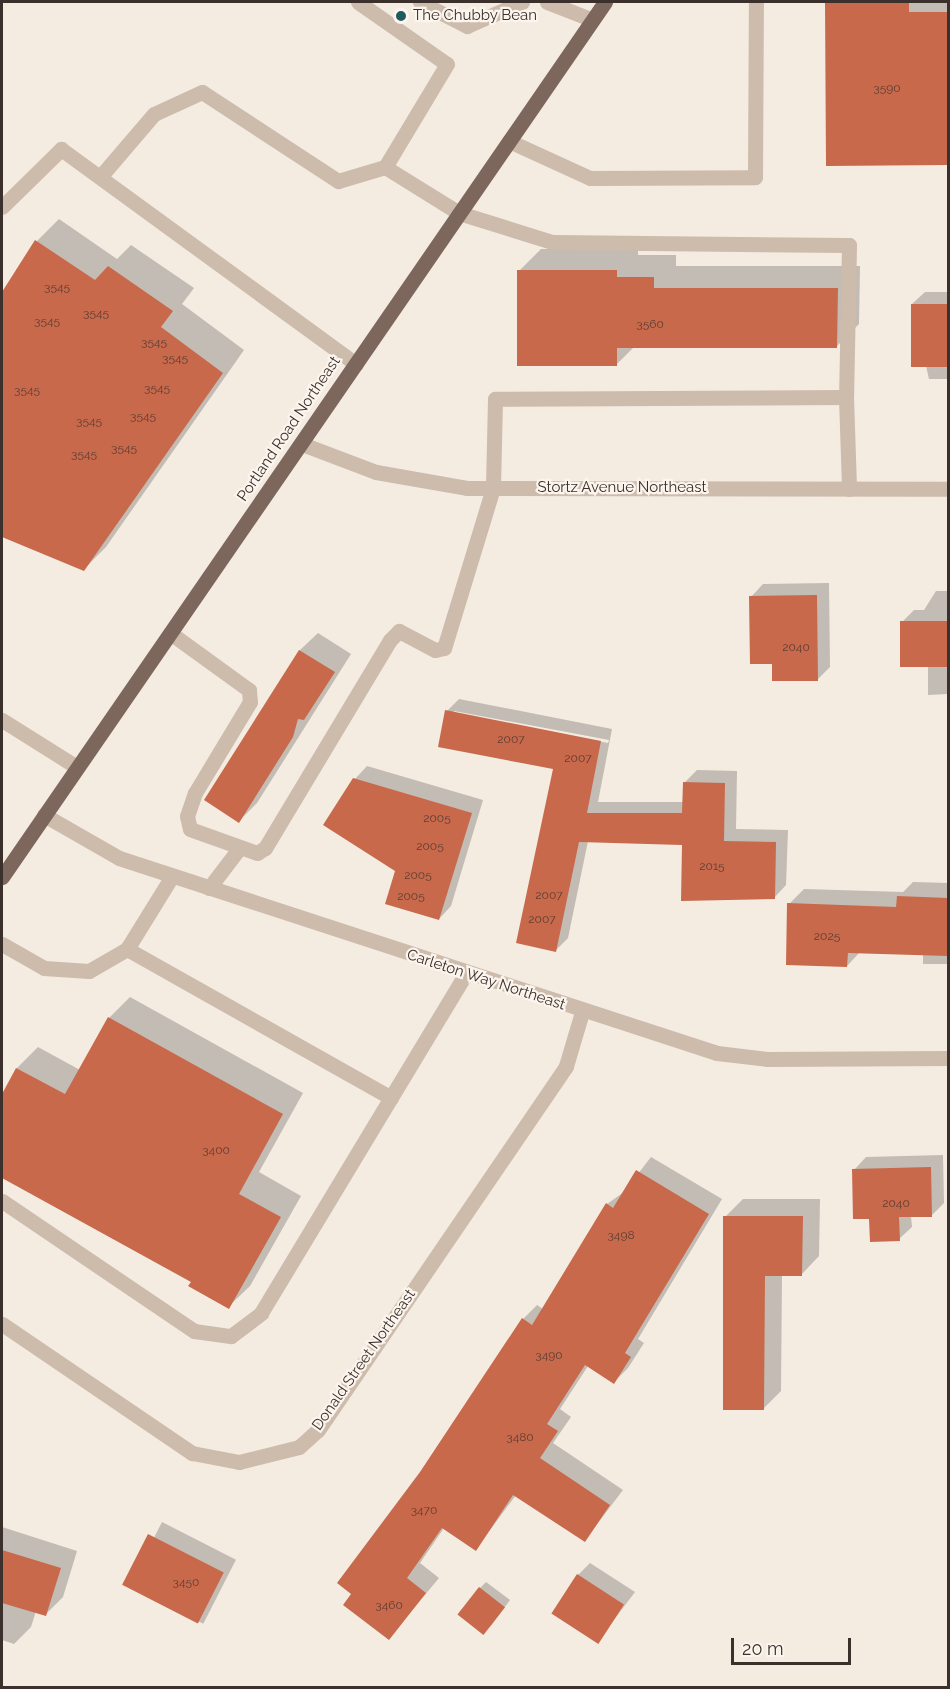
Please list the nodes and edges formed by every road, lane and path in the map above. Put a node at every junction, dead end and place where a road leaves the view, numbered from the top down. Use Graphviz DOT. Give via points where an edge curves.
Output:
graph roads {
  1 [pos="358,2"];
  2 [pos="420,2"];
  3 [pos="522,2"];
  4 [pos="548,2"];
  5 [pos="605,2"];
  6 [pos="756,2"];
  7 [pos="593,20"];
  8 [pos="509,141"];
  9 [pos="385,167"];
  10 [pos="100,177"];
  11 [pos="2,207"];
  12 [pos="459,213"];
  13 [pos="356,364"];
  14 [pos="846,397"];
  15 [pos="302,444"];
  16 [pos="493,488"];
  17 [pos="849,489"];
  18 [pos="948,489"];
  19 [pos="173,636"];
  20 [pos="2,720"];
  21 [pos="77,767"];
  22 [pos="44,815"];
  23 [pos="238,850"];
  24 [pos="172,876"];
  25 [pos="2,877"];
  26 [pos="209,888"];
  27 [pos="2,944"];
  28 [pos="127,949"];
  29 [pos="466,973"];
  30 [pos="582,1012"];
  31 [pos="948,1058"];
  32 [pos="391,1098"];
  33 [pos="2,1201"];
  34 [pos="2,1324"];
  1 -- 9 [label="street" via="447,64"];
  2 -- 3 [label="street" via="467,26"];
  4 -- 7 [label="street"];
  5 -- 7 [label="main road, Portland Road Northeast"];
  6 -- 8 [label="street" via="755,177 590,178"];
  7 -- 8 [label="main road, Portland Road Northeast"];
  8 -- 12 [label="main road, Portland Road Northeast"];
  9 -- 10 [label="street" via="338,181 202,92 154,114"];
  9 -- 12 [label="street"];
  10 -- 11 [label="street" via="61,149"];
  10 -- 13 [label="street"];
  12 -- 13 [label="main road, Portland Road Northeast"];
  12 -- 14 [label="street" via="552,242 849,245"];
  13 -- 15 [label="main road, Portland Road Northeast"];
  14 -- 16 [label="street" via="495,399"];
  14 -- 17 [label="street"];
  15 -- 16 [label="street, Stortz Avenue Northeast" via="376,472"];
  15 -- 19 [label="main road, Portland Road Northeast"];
  16 -- 17 [label="street, Stortz Avenue Northeast"];
  16 -- 23 [label="street" via="444,648 435,650 399,632 390,639 265,848"];
  17 -- 18 [label="street, Stortz Avenue Northeast"];
  19 -- 21 [label="main road, Portland Road Northeast"];
  19 -- 23 [label="street" via="249,690 250,702 195,793 187,816 190,830"];
  20 -- 21 [label="street"];
  21 -- 22 [label="main road, Portland Road Northeast"];
  22 -- 24 [label="street, Carleton Way Northeast" via="119,858"];
  22 -- 25 [label="main road, Portland Road Northeast"];
  23 -- 26 [label="street"];
  24 -- 26 [label="street, Carleton Way Northeast"];
  24 -- 28 [label="street"];
  26 -- 29 [label="street, Carleton Way Northeast"];
  27 -- 28 [label="street" via="44,968 89,971"];
  28 -- 32 [label="street"];
  29 -- 30 [label="street, Carleton Way Northeast"];
  29 -- 32 [label="street"];
  30 -- 31 [label="street, Carleton Way Northeast" via="717,1053 766,1059"];
  30 -- 34 [label="street, Donald Street Northeast" via="566,1066 318,1430 299,1448 239,1462 192,1453"];
  32 -- 33 [label="street" via="261,1313 231,1336 194,1331"];
}
